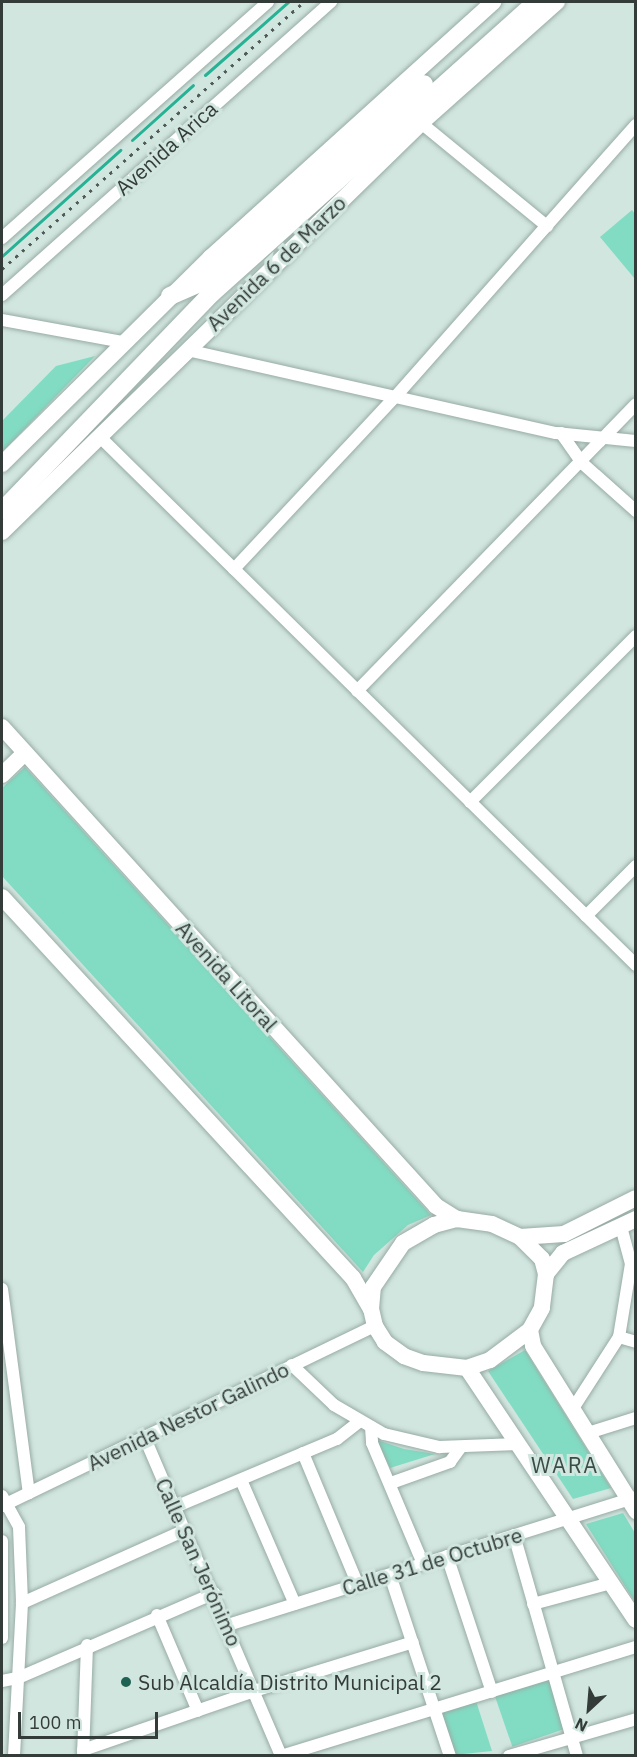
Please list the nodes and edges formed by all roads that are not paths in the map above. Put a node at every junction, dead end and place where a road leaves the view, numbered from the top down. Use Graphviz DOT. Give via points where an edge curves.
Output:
graph roads {
  1 [pos="268,2"];
  2 [pos="331,2"];
  3 [pos="493,2"];
  4 [pos="518,2"];
  5 [pos="536,2"];
  6 [pos="558,2"];
  7 [pos="421,123"];
  8 [pos="636,125"];
  9 [pos="547,226"];
  10 [pos="2,238"];
  11 [pos="209,279"];
  12 [pos="2,295"];
  13 [pos="170,296"];
  14 [pos="2,320"];
  15 [pos="123,342"];
  16 [pos="187,350"];
  17 [pos="396,396"];
  18 [pos="636,404"];
  19 [pos="561,434"];
  20 [pos="99,436"];
  21 [pos="601,437"];
  22 [pos="636,441"];
  23 [pos="581,462"];
  24 [pos="2,464"];
  25 [pos="2,495"];
  26 [pos="2,511"];
  27 [pos="636,511"];
  28 [pos="2,532"];
  29 [pos="234,569"];
  30 [pos="636,636"];
  31 [pos="357,691"];
  32 [pos="2,727"];
  33 [pos="26,753"];
  34 [pos="2,775"];
  35 [pos="470,802"];
  36 [pos="636,866"];
  37 [pos="2,897"];
  38 [pos="586,916"];
  39 [pos="636,965"];
  40 [pos="636,1198"];
  41 [pos="457,1220"];
  42 [pos="628,1223"];
  43 [pos="520,1237"];
  44 [pos="546,1274"];
  45 [pos="2,1289"];
  46 [pos="631,1299"];
  47 [pos="371,1310"];
  48 [pos="375,1326"];
  49 [pos="530,1330"];
  50 [pos="619,1337"];
  51 [pos="636,1342"];
  52 [pos="292,1365"];
  53 [pos="467,1368"];
  54 [pos="572,1410"];
  55 [pos="636,1418"];
  56 [pos="365,1424"];
  57 [pos="588,1433"];
  58 [pos="144,1436"];
  59 [pos="518,1444"];
  60 [pos="460,1448"];
  61 [pos="303,1453"];
  62 [pos="241,1480"];
  63 [pos="391,1483"];
  64 [pos="29,1493"];
  65 [pos="4,1502"];
  66 [pos="633,1502"];
  67 [pos="175,1507"];
  68 [pos="568,1519"];
  69 [pos="185,1530"];
  70 [pos="513,1535"];
  71 [pos="2,1541"];
  72 [pos="447,1556"];
  73 [pos="423,1564"];
  74 [pos="390,1575"];
  75 [pos="358,1584"];
  76 [pos="611,1584"];
  77 [pos="214,1593"];
  78 [pos="22,1603"];
  79 [pos="295,1604"];
  80 [pos="533,1604"];
  81 [pos="2,1610"];
  82 [pos="157,1615"];
  83 [pos="636,1620"];
  84 [pos="228,1625"];
  85 [pos="2,1638"];
  86 [pos="413,1642"];
  87 [pos="87,1645"];
  88 [pos="636,1647"];
  89 [pos="553,1672"];
  90 [pos="18,1678"];
  91 [pos="2,1681"];
  92 [pos="254,1691"];
  93 [pos="492,1692"];
  94 [pos="434,1709"];
  95 [pos="198,1711"];
  96 [pos="636,1719"];
  97 [pos="572,1737"];
  98 [pos="83,1753"];
  99 [pos="14,1755"];
  100 [pos="281,1755"];
  101 [pos="450,1755"];
  102 [pos="511,1755"];
  103 [pos="577,1755"];
  1 -- 10 [label="street, Avenida Arica"];
  2 -- 12 [label="street, Avenida Arica"];
  3 -- 13 [label="main road"];
  4 -- 11 [label="highway, Avenida 6 de Marzo"];
  5 -- 26 [label="highway, Avenida 6 de Marzo" via="212,293"];
  6 -- 7 [label="main road, Avenida 6 de Marzo"];
  7 -- 9 [label="street"];
  7 -- 16 [label="main road, Avenida 6 de Marzo"];
  8 -- 9 [label="street"];
  9 -- 17 [label="street"];
  11 -- 13 [label="highway"];
  11 -- 25 [label="highway, Avenida 6 de Marzo"];
  13 -- 15 [label="main road"];
  14 -- 15 [label="street"];
  15 -- 24 [label="main road"];
  16 -- 17 [label="street"];
  16 -- 20 [label="main road, Avenida 6 de Marzo"];
  17 -- 19 [label="street"];
  17 -- 29 [label="street"];
  18 -- 21 [label="street"];
  19 -- 21 [label="street"];
  19 -- 23 [label="street"];
  20 -- 28 [label="main road, Avenida 6 de Marzo"];
  20 -- 29 [label="street"];
  21 -- 22 [label="street"];
  21 -- 23 [label="street"];
  23 -- 27 [label="street"];
  23 -- 31 [label="street"];
  29 -- 31 [label="street"];
  30 -- 35 [label="street"];
  31 -- 35 [label="street"];
  32 -- 33 [label="main road, Avenida Litoral"];
  33 -- 34 [label="main road"];
  33 -- 41 [label="main road, Avenida Litoral" via="436,1206"];
  35 -- 38 [label="street"];
  36 -- 38 [label="street"];
  37 -- 47 [label="main road" via="353,1278"];
  38 -- 39 [label="street"];
  40 -- 43 [label="main road" via="550,1238"];
  41 -- 43 [label="main road" via="492,1224"];
  41 -- 47 [label="main road" via="434,1225 403,1244 373,1287"];
  42 -- 44 [label="main road" via="563,1253"];
  42 -- 46 [label="street"];
  43 -- 44 [label="main road" via="542,1259"];
  44 -- 49 [label="main road" via="542,1308"];
  45 -- 64 [label="street"];
  46 -- 50 [label="street"];
  47 -- 48 [label="main road"];
  48 -- 52 [label="street, Avenida Nestor Galindo"];
  48 -- 53 [label="main road" via="385,1342 404,1356 423,1363"];
  49 -- 53 [label="main road" via="490,1360"];
  49 -- 54 [label="main road" via="533,1346"];
  50 -- 51 [label="street"];
  50 -- 54 [label="street"];
  52 -- 56 [label="street" via="334,1405"];
  52 -- 58 [label="street, Avenida Nestor Galindo"];
  53 -- 59 [label="main road"];
  54 -- 57 [label="main road"];
  55 -- 57 [label="street"];
  56 -- 60 [label="street" via="422,1445"];
  56 -- 61 [label="street"];
  56 -- 63 [label="street"];
  57 -- 66 [label="main road"];
  58 -- 64 [label="street, Avenida Nestor Galindo"];
  58 -- 67 [label="street, Calle San Jerónimo"];
  59 -- 60 [label="street"];
  59 -- 68 [label="main road"];
  60 -- 63 [label="street" via="450,1462"];
  61 -- 62 [label="street"];
  61 -- 75 [label="street"];
  62 -- 67 [label="street"];
  62 -- 79 [label="street"];
  63 -- 73 [label="street"];
  64 -- 65 [label="street, Avenida Nestor Galindo"];
  65 -- 78 [label="street" via="19,1527"];
  66 -- 68 [label="street, Calle 31 de Octubre"];
  67 -- 69 [label="street, Calle San Jerónimo"];
  68 -- 70 [label="street, Calle 31 de Octubre"];
  68 -- 76 [label="main road"];
  69 -- 77 [label="street, Calle San Jerónimo"];
  69 -- 78 [label="street"];
  70 -- 72 [label="street, Calle 31 de Octubre"];
  70 -- 80 [label="street"];
  71 -- 81 [label="street"];
  72 -- 73 [label="street, Calle 31 de Octubre"];
  72 -- 93 [label="street"];
  73 -- 74 [label="street, Calle 31 de Octubre"];
  74 -- 75 [label="street, Calle 31 de Octubre"];
  74 -- 86 [label="street"];
  75 -- 79 [label="street, Calle 31 de Octubre"];
  76 -- 80 [label="street"];
  76 -- 83 [label="main road"];
  77 -- 82 [label="street"];
  77 -- 84 [label="street, Calle San Jerónimo"];
  78 -- 90 [label="street"];
  79 -- 84 [label="street, Calle 31 de Octubre"];
  80 -- 89 [label="street"];
  81 -- 85 [label="street"];
  82 -- 87 [label="street"];
  82 -- 95 [label="street"];
  84 -- 92 [label="street, Calle San Jerónimo"];
  86 -- 92 [label="street"];
  86 -- 94 [label="street"];
  87 -- 90 [label="street"];
  87 -- 98 [label="street"];
  88 -- 89 [label="street"];
  89 -- 93 [label="street"];
  89 -- 97 [label="street"];
  90 -- 91 [label="street"];
  90 -- 99 [label="street"];
  92 -- 95 [label="street"];
  92 -- 100 [label="street, Calle San Jerónimo"];
  93 -- 94 [label="street"];
  94 -- 100 [label="street"];
  94 -- 101 [label="street"];
  95 -- 98 [label="street"];
  96 -- 97 [label="street"];
  97 -- 102 [label="street"];
  97 -- 103 [label="street"];
}
